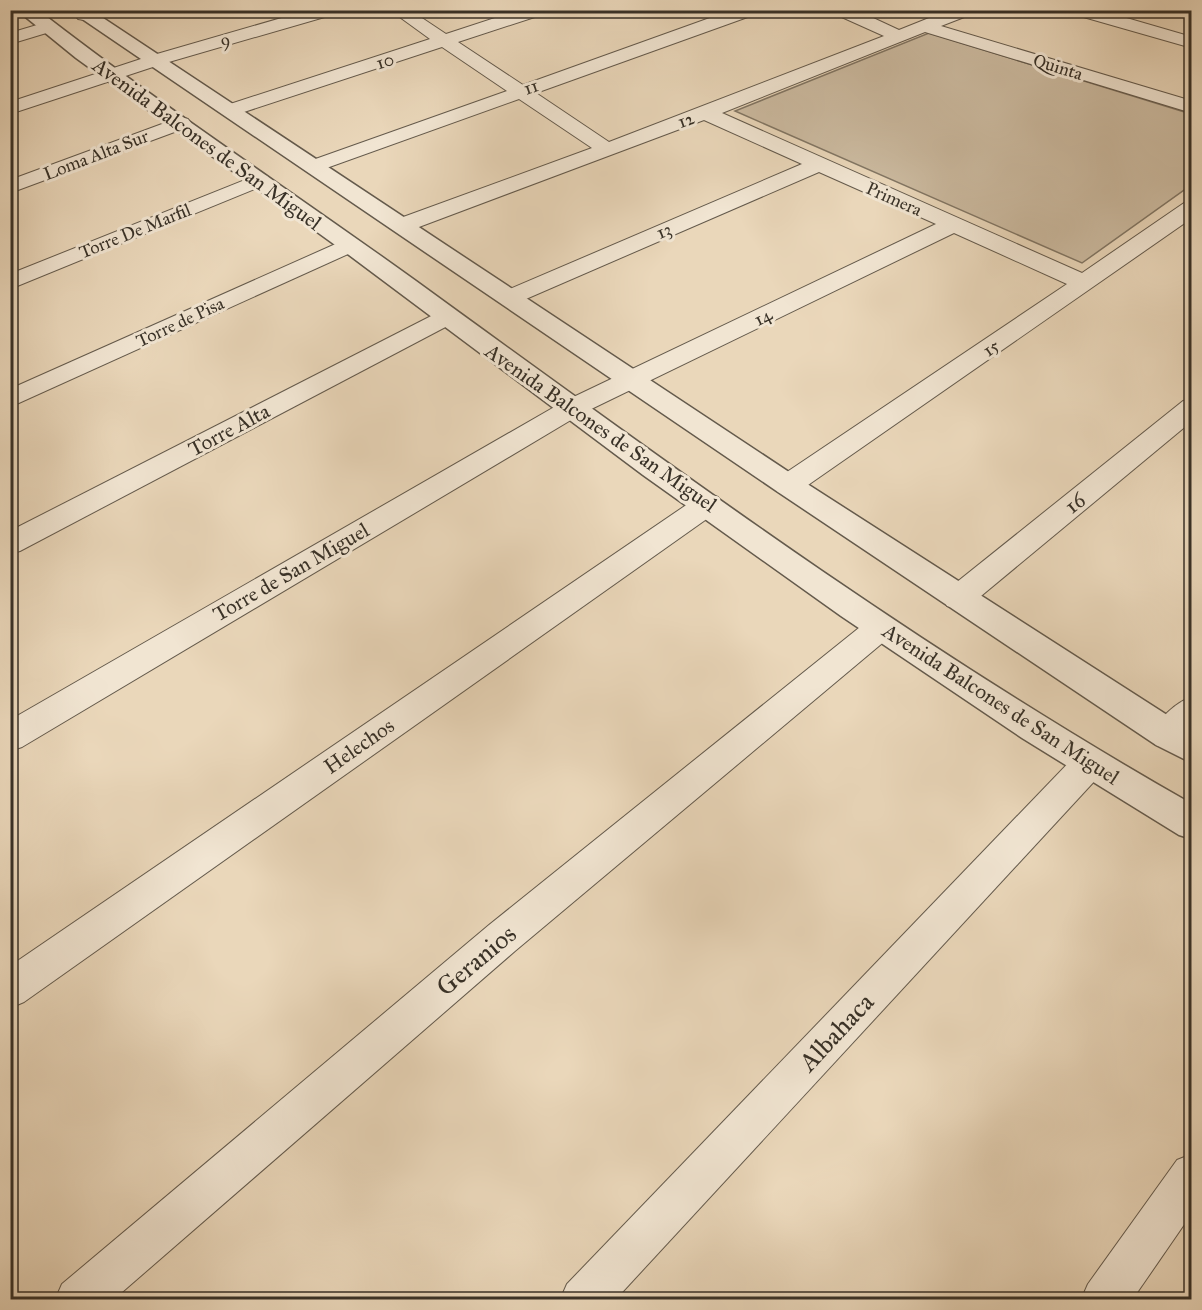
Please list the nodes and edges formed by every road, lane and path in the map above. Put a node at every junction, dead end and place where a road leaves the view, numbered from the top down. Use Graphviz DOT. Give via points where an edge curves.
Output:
graph roads {
  1 [pos="329,10"];
  2 [pos="398,10"];
  3 [pos="538,10"];
  4 [pos="750,10"];
  5 [pos="841,10"];
  6 [pos="966,10"];
  7 [pos="1079,10"];
  8 [pos="87,12"];
  9 [pos="36,19"];
  10 [pos="926,27"];
  11 [pos="898,36"];
  12 [pos="10,39"];
  13 [pos="446,41"];
  14 [pos="1191,43"];
  15 [pos="156,60"];
  16 [pos="109,75"];
  17 [pos="520,90"];
  18 [pos="1191,107"];
  19 [pos="10,108"];
  20 [pos="231,110"];
  21 [pos="705,113"];
  22 [pos="181,123"];
  23 [pos="607,149"];
  24 [pos="817,165"];
  25 [pos="314,166"];
  26 [pos="260,180"];
  27 [pos="10,187"];
  28 [pos="1191,208"];
  29 [pos="404,225"];
  30 [pos="952,225"];
  31 [pos="349,245"];
  32 [pos="10,282"];
  33 [pos="1085,283"];
  34 [pos="511,297"];
  35 [pos="447,317"];
  36 [pos="633,380"];
  37 [pos="10,399"];
  38 [pos="1191,407"];
  39 [pos="572,408"];
  40 [pos="788,485"];
  41 [pos="708,504"];
  42 [pos="10,544"];
  43 [pos="958,598"];
  44 [pos="881,627"];
  45 [pos="1191,710"];
  46 [pos="10,737"];
  47 [pos="1180,741"];
  48 [pos="1089,764"];
  49 [pos="1191,823"];
  50 [pos="10,989"];
  51 [pos="1191,1175"];
  52 [pos="78,1299"];
  53 [pos="583,1299"];
  54 [pos="1104,1299"];
  1 -- 15 [label="street, 9"];
  2 -- 13 [label="street"];
  3 -- 13 [label="street, 10"];
  4 -- 17 [label="street, 11"];
  5 -- 11 [label="street"];
  6 -- 10 [label="street, 12"];
  7 -- 14 [label="street"];
  8 -- 15 [label="street, Avenida Balcones de San Miguel"];
  9 -- 12 [label="street"];
  9 -- 16 [label="street, Avenida Balcones de San Miguel"];
  10 -- 11 [label="street, 12"];
  10 -- 18 [label="street, Quinta"];
  11 -- 21 [label="street, 12"];
  13 -- 17 [label="street"];
  13 -- 20 [label="street, 10"];
  15 -- 16 [label="street, 9"];
  15 -- 20 [label="street, Avenida Balcones de San Miguel"];
  16 -- 19 [label="street, 9"];
  16 -- 22 [label="street, Avenida Balcones de San Miguel"];
  17 -- 23 [label="street"];
  17 -- 25 [label="street, 11"];
  20 -- 25 [label="street, Avenida Balcones de San Miguel"];
  21 -- 23 [label="street, 12"];
  21 -- 24 [label="street, Primera"];
  22 -- 26 [label="street, Avenida Balcones de San Miguel"];
  22 -- 27 [label="street, Loma Alta Sur"];
  23 -- 29 [label="street, 12"];
  24 -- 30 [label="street, Primera"];
  24 -- 34 [label="street, 13"];
  25 -- 29 [label="street, Avenida Balcones de San Miguel"];
  26 -- 31 [label="street, Avenida Balcones de San Miguel"];
  26 -- 32 [label="street, Torre De Marfil"];
  28 -- 33 [label="street, 15"];
  29 -- 34 [label="street, Avenida Balcones de San Miguel"];
  30 -- 33 [label="street, Primera"];
  30 -- 36 [label="street, 14"];
  31 -- 35 [label="street, Avenida Balcones de San Miguel"];
  31 -- 37 [label="street, Torre de Pisa"];
  33 -- 40 [label="street, 15"];
  34 -- 36 [label="street, Avenida Balcones de San Miguel"];
  35 -- 39 [label="street, Avenida Balcones de San Miguel"];
  35 -- 42 [label="street, Torre Alta"];
  36 -- 39 [label="street, 14"];
  36 -- 40 [label="street, Avenida Balcones de San Miguel"];
  38 -- 43 [label="street, 16"];
  39 -- 41 [label="street, Avenida Balcones de San Miguel"];
  39 -- 46 [label="street, Torre de San Miguel"];
  40 -- 43 [label="street, Avenida Balcones de San Miguel"];
  41 -- 44 [label="street, Avenida Balcones de San Miguel"];
  41 -- 50 [label="street, Helechos"];
  43 -- 47 [label="street, Avenida Balcones de San Miguel"];
  44 -- 48 [label="street, Avenida Balcones de San Miguel"];
  44 -- 52 [label="street, Geranios" via="502,938"];
  45 -- 47 [label="street"];
  48 -- 49 [label="street, Avenida Balcones de San Miguel"];
  48 -- 53 [label="street, Albahaca"];
  51 -- 54 [label="street"];
}
